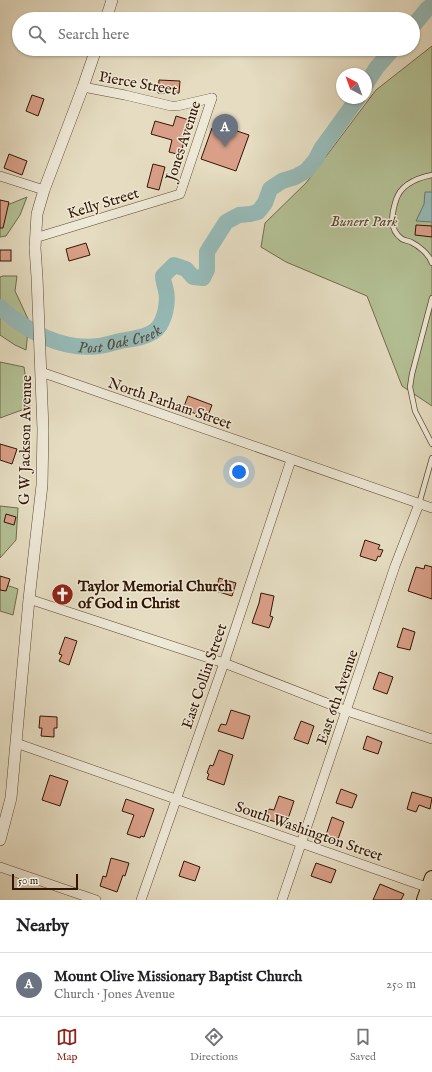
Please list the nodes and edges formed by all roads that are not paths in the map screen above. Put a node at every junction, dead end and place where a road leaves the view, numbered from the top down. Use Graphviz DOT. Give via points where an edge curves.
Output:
graph roads {
  1 [pos="112,0"];
  2 [pos="108,12"];
  3 [pos="94,56"];
  4 [pos="83,87"];
  5 [pos="212,98"];
  6 [pos="432,175"];
  7 [pos="0,176"];
  8 [pos="44,190"];
  9 [pos="180,194"];
  10 [pos="35,238"];
  11 [pos="432,263"];
  12 [pos="432,298"];
  13 [pos="41,370"];
  14 [pos="432,444"];
  15 [pos="432,458"];
  16 [pos="291,460"];
  17 [pos="419,504"];
  18 [pos="432,508"];
  19 [pos="29,599"];
  20 [pos="224,664"];
  21 [pos="347,710"];
  22 [pos="432,739"];
  23 [pos="16,743"];
  24 [pos="176,800"];
  25 [pos="0,840"];
  26 [pos="302,844"];
  27 [pos="0,867"];
  28 [pos="429,889"];
  29 [pos="96,900"];
  30 [pos="141,900"];
  31 [pos="282,900"];
  1 -- 2 [label="street"];
  3 -- 4 [label="street, G W Jackson Avenue"];
  4 -- 5 [label="street, Pierce Street" via="171,106"];
  4 -- 8 [label="street, G W Jackson Avenue"];
  5 -- 9 [label="street, Jones Avenue"];
  6 -- 11 [label="lane" via="419,177 401,190 391,222 402,239 420,248"];
  7 -- 8 [label="street"];
  8 -- 10 [label="street, G W Jackson Avenue" via="37,214"];
  9 -- 10 [label="street, Kelly Street"];
  10 -- 13 [label="street, G W Jackson Avenue"];
  12 -- 14 [label="lane" via="410,387 415,411"];
  13 -- 16 [label="street, North Parham Street"];
  13 -- 19 [label="street, G W Jackson Avenue" via="42,485"];
  15 -- 17 [label="lane"];
  16 -- 17 [label="street, North Parham Street"];
  16 -- 20 [label="street, East Collin Street"];
  17 -- 18 [label="street, North Parham Street"];
  17 -- 21 [label="street, East 6th Avenue" via="395,566"];
  19 -- 20 [label="street"];
  19 -- 23 [label="street, G W Jackson Avenue"];
  20 -- 21 [label="street"];
  20 -- 24 [label="street, East Collin Street"];
  21 -- 22 [label="street"];
  21 -- 26 [label="street, East 6th Avenue"];
  23 -- 24 [label="street, South Washington Street"];
  23 -- 25 [label="street, G W Jackson Avenue" via="11,798"];
  24 -- 26 [label="street, South Washington Street"];
  24 -- 30 [label="street, East Collin Street"];
  26 -- 28 [label="street, South Washington Street"];
  26 -- 31 [label="street, East 6th Avenue"];
  27 -- 29 [label="street"];
}
